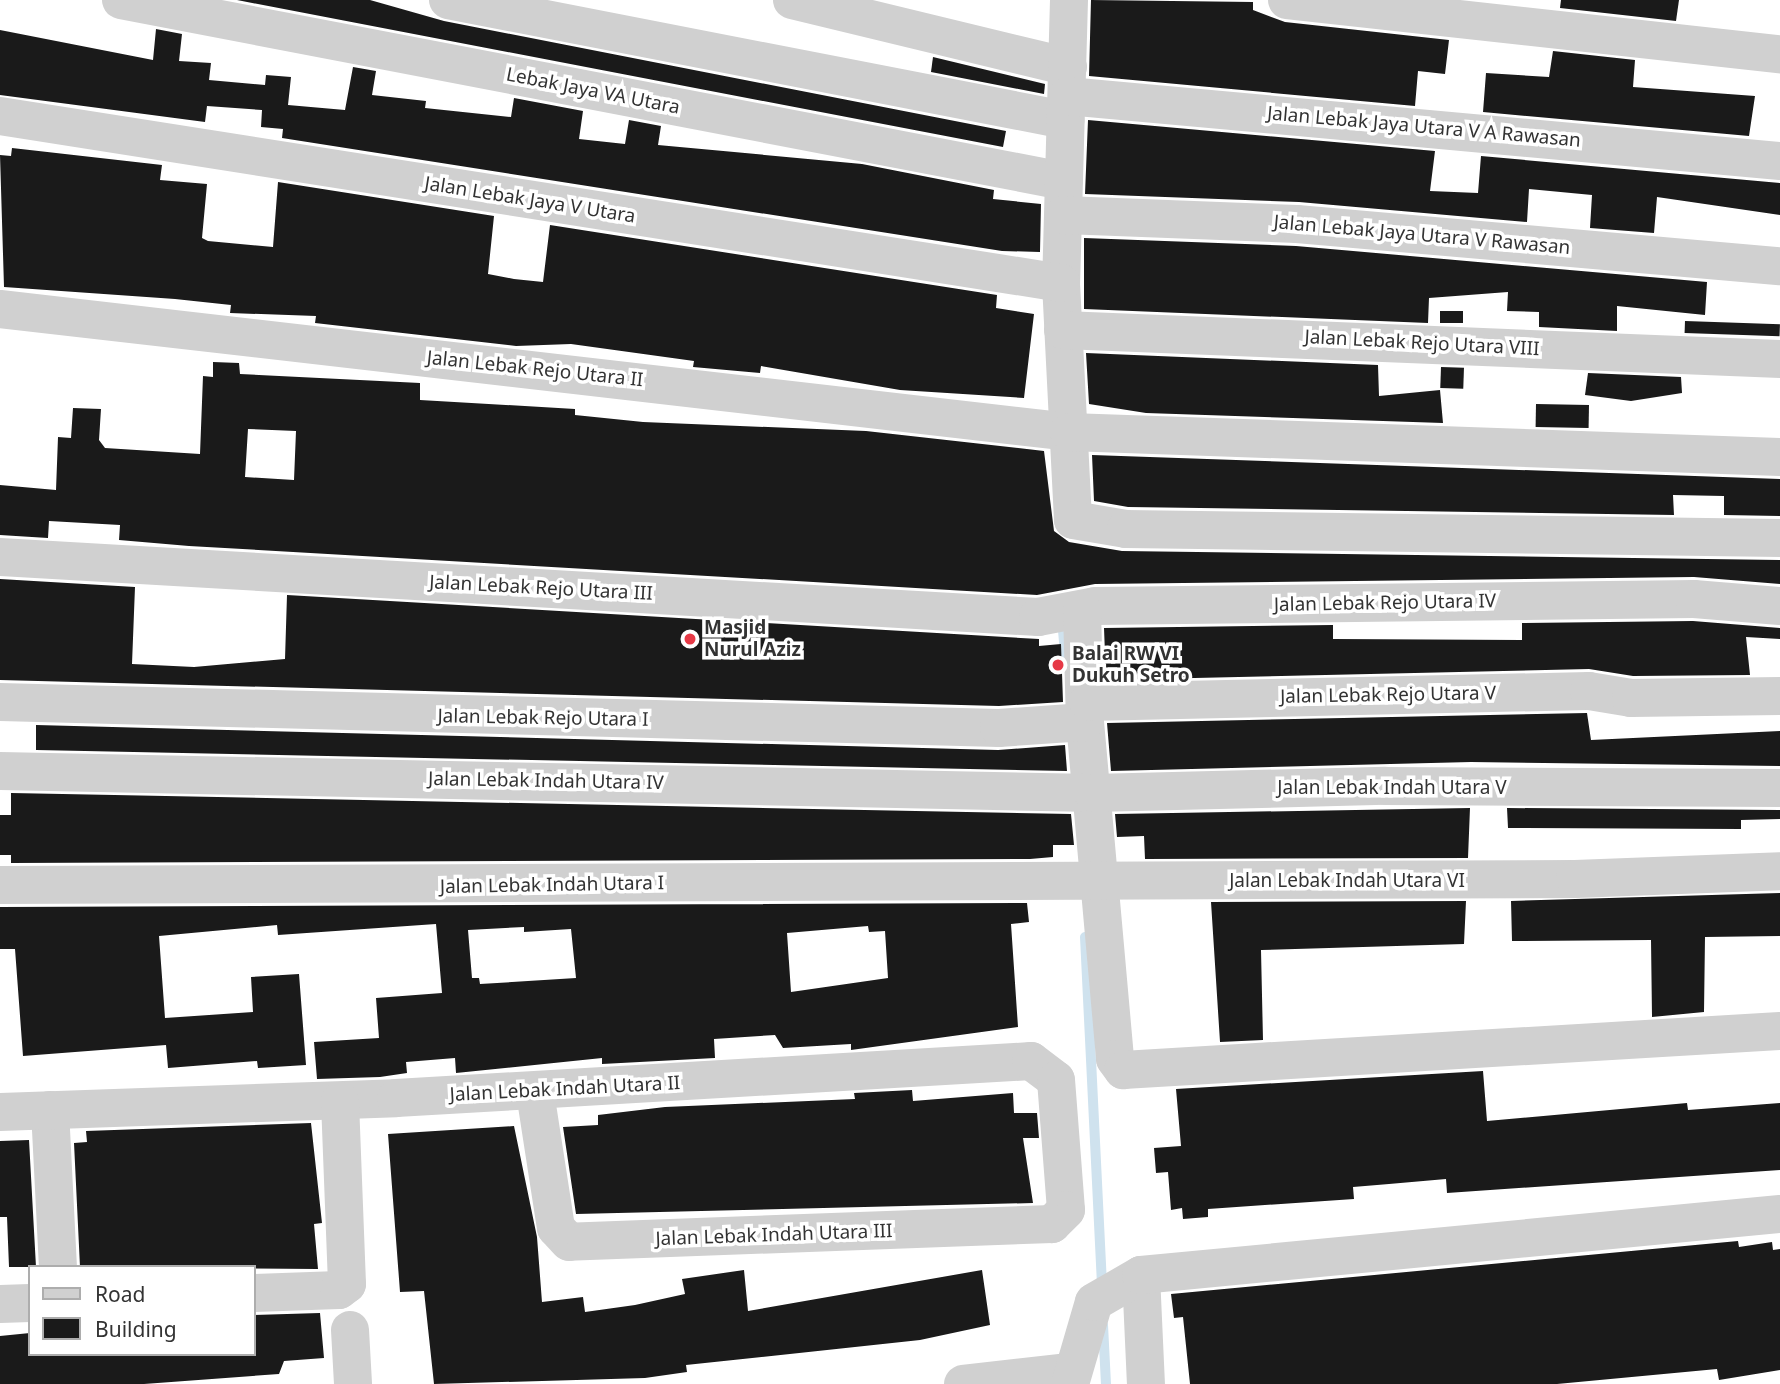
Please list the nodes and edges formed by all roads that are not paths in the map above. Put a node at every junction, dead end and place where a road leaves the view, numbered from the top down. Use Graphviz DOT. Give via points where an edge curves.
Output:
graph roads {
  1 [pos="121,0"];
  2 [pos="448,0"];
  3 [pos="792,0"];
  4 [pos="1069,0"];
  5 [pos="1287,0"];
  6 [pos="1780,54"];
  7 [pos="1067,94"];
  8 [pos="0,116"];
  9 [pos="1780,161"];
  10 [pos="1064,198"];
  11 [pos="1780,266"];
  12 [pos="1061,283"];
  13 [pos="0,309"];
  14 [pos="1063,330"];
  15 [pos="1780,359"];
  16 [pos="1057,429"];
  17 [pos="1780,457"];
  18 [pos="1780,538"];
  19 [pos="0,557"];
  20 [pos="1780,606"];
  21 [pos="1062,613"];
  22 [pos="1780,696"];
  23 [pos="0,702"];
  24 [pos="1077,717"];
  25 [pos="0,771"];
  26 [pos="1780,788"];
  27 [pos="1079,792"];
  28 [pos="1780,871"];
  29 [pos="1092,880"];
  30 [pos="0,885"];
  31 [pos="1780,1031"];
  32 [pos="535,1091"];
  33 [pos="340,1101"];
  34 [pos="50,1110"];
  35 [pos="0,1112"];
  36 [pos="1063,1147"];
  37 [pos="1780,1214"];
  38 [pos="58,1265"];
  39 [pos="1120,1286"];
  40 [pos="256,1293"];
  41 [pos="28,1303"];
  42 [pos="0,1304"];
  43 [pos="349,1330"];
  44 [pos="1069,1378"];
  45 [pos="353,1384"];
  46 [pos="962,1384"];
  47 [pos="1146,1384"];
  1 -- 10 [label="street, Lebak Jaya VA Utara"];
  2 -- 7 [label="street"];
  3 -- 7 [label="street"];
  4 -- 7 [label="street"];
  5 -- 6 [label="street"];
  7 -- 9 [label="street, Jalan Lebak Jaya Utara V A Rawasan"];
  7 -- 10 [label="street"];
  8 -- 12 [label="street, Jalan Lebak Jaya V Utara"];
  10 -- 11 [label="street, Jalan Lebak Jaya Utara V Rawasan" via="1297,224"];
  10 -- 12 [label="street"];
  12 -- 14 [label="street"];
  13 -- 16 [label="street, Jalan Lebak Rejo Utara II"];
  14 -- 15 [label="street, Jalan Lebak Rejo Utara VIII"];
  14 -- 16 [label="street"];
  16 -- 17 [label="street, Jalan Lebak Rejo Utara II"];
  16 -- 18 [label="street" via="1073,520 1126,529"];
  19 -- 21 [label="street, Jalan Lebak Rejo Utara III"];
  20 -- 21 [label="street, Jalan Lebak Rejo Utara IV" via="1694,599"];
  21 -- 24 [label="street"];
  22 -- 24 [label="street, Jalan Lebak Rejo Utara V" via="1631,698 1588,691"];
  23 -- 24 [label="street, Jalan Lebak Rejo Utara I" via="999,728"];
  24 -- 27 [label="street"];
  25 -- 27 [label="street, Jalan Lebak Indah Utara IV"];
  26 -- 27 [label="street, Jalan Lebak Indah Utara V"];
  27 -- 29 [label="street"];
  28 -- 29 [label="street, Jalan Lebak Indah Utara VI" via="1575,879"];
  29 -- 30 [label="street, Jalan Lebak Indah Utara I" via="339,888"];
  29 -- 31 [label="street" via="1115,1059 1124,1070"];
  32 -- 33 [label="street, Jalan Lebak Indah Utara II"];
  32 -- 36 [label="street, Jalan Lebak Indah Utara II" via="1031,1061 1056,1080"];
  32 -- 36 [label="street, Jalan Lebak Indah Utara III" via="556,1228 569,1242 1052,1224 1066,1210"];
  33 -- 34 [label="street, Jalan Lebak Indah Utara II"];
  33 -- 40 [label="street" via="347,1284 339,1290"];
  34 -- 35 [label="street, Jalan Lebak Indah Utara II"];
  34 -- 38 [label="street"];
  37 -- 39 [label="street"];
  39 -- 44 [label="street"];
  39 -- 47 [label="street"];
  41 -- 42 [label="street"];
  43 -- 45 [label="street"];
  44 -- 46 [label="street"];
}
